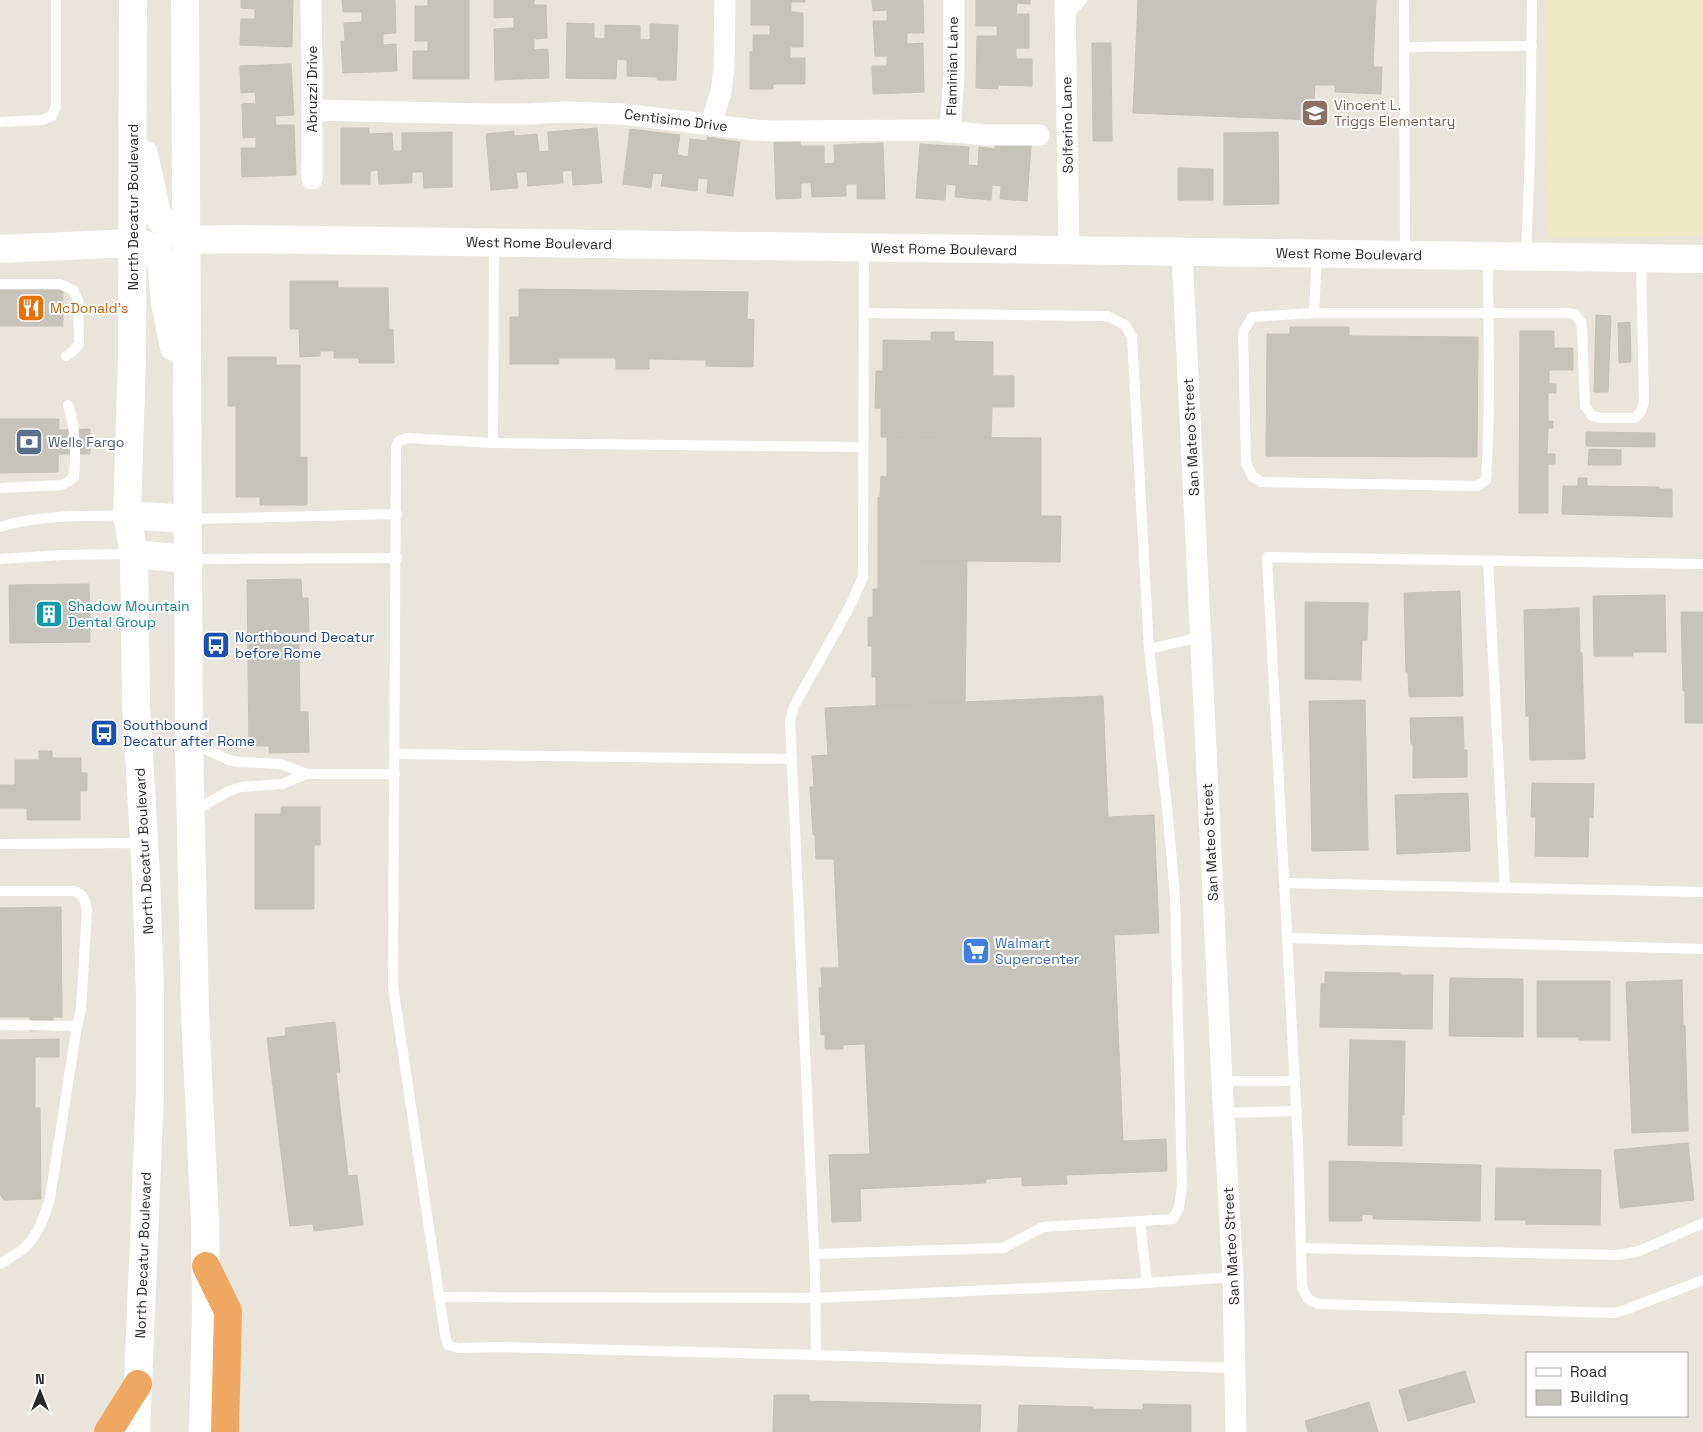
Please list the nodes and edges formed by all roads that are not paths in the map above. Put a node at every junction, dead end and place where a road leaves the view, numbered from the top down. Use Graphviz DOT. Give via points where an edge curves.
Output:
graph roads {
  1 [pos="56,0"];
  2 [pos="133,0"];
  3 [pos="185,0"];
  4 [pos="311,0"];
  5 [pos="725,0"];
  6 [pos="954,0"];
  7 [pos="1082,0"];
  8 [pos="1404,0"];
  9 [pos="1532,0"];
  10 [pos="1066,9"];
  11 [pos="1532,46"];
  12 [pos="1404,47"];
  13 [pos="312,110"];
  14 [pos="133,112"];
  15 [pos="0,122"];
  16 [pos="711,124"];
  17 [pos="950,132"];
  18 [pos="1039,135"];
  19 [pos="312,178"];
  20 [pos="186,240"];
  21 [pos="133,242"];
  22 [pos="494,242"];
  23 [pos="864,248"];
  24 [pos="0,249"];
  25 [pos="1069,250"];
  26 [pos="1182,252"];
  27 [pos="1317,253"];
  28 [pos="1405,255"];
  29 [pos="1488,256"];
  30 [pos="1526,256"];
  31 [pos="1641,258"];
  32 [pos="1703,259"];
  33 [pos="0,284"];
  34 [pos="864,313"];
  35 [pos="1314,313"];
  36 [pos="1488,314"];
  37 [pos="66,356"];
  38 [pos="186,398"];
  39 [pos="68,405"];
  40 [pos="493,443"];
  41 [pos="863,447"];
  42 [pos="0,488"];
  43 [pos="397,514"];
  44 [pos="127,515"];
  45 [pos="188,519"];
  46 [pos="0,527"];
  47 [pos="134,554"];
  48 [pos="396,558"];
  49 [pos="0,559"];
  50 [pos="187,559"];
  51 [pos="1488,561"];
  52 [pos="1703,564"];
  53 [pos="1200,637"];
  54 [pos="1148,649"];
  55 [pos="188,742"];
  56 [pos="395,754"];
  57 [pos="792,759"];
  58 [pos="307,774"];
  59 [pos="395,774"];
  60 [pos="190,813"];
  61 [pos="144,843"];
  62 [pos="0,844"];
  63 [pos="1285,883"];
  64 [pos="1505,888"];
  65 [pos="0,891"];
  66 [pos="1703,892"];
  67 [pos="1288,938"];
  68 [pos="1703,949"];
  69 [pos="0,1026"];
  70 [pos="77,1026"];
  71 [pos="1222,1081"];
  72 [pos="1295,1081"];
  73 [pos="1297,1111"];
  74 [pos="1224,1113"];
  75 [pos="1140,1221"];
  76 [pos="1703,1223"];
  77 [pos="1301,1248"];
  78 [pos="814,1254"];
  79 [pos="0,1264"];
  80 [pos="206,1266"];
  81 [pos="1233,1277"];
  82 [pos="1703,1280"];
  83 [pos="1147,1284"];
  84 [pos="440,1297"];
  85 [pos="816,1298"];
  86 [pos="816,1355"];
  87 [pos="1236,1368"];
  88 [pos="138,1384"];
  89 [pos="108,1432"];
  90 [pos="136,1432"];
  91 [pos="203,1432"];
  92 [pos="225,1432"];
  93 [pos="1236,1432"];
  1 -- 15 [label="lane" via="56,106 52,116 42,120"];
  2 -- 14 [label="main road, North Decatur Boulevard"];
  3 -- 20 [label="main road"];
  4 -- 13 [label="street, Abruzzi Drive"];
  5 -- 16 [label="street" via="724,68 721,92"];
  6 -- 17 [label="street, Flaminian Lane"];
  7 -- 10 [label="lane"];
  8 -- 12 [label="lane"];
  9 -- 11 [label="lane"];
  10 -- 25 [label="street, Solferino Lane"];
  11 -- 12 [label="lane"];
  11 -- 30 [label="lane"];
  12 -- 28 [label="lane"];
  13 -- 16 [label="street, Centisimo Drive" via="485,114 585,112"];
  13 -- 19 [label="street, Abruzzi Drive"];
  14 -- 20 [label="main road" via="157,213 170,231"];
  14 -- 21 [label="main road, North Decatur Boulevard"];
  16 -- 17 [label="street, Centisimo Drive" via="774,131"];
  17 -- 18 [label="street, Centisimo Drive"];
  20 -- 22 [label="main road, West Rome Boulevard"];
  20 -- 38 [label="main road"];
  21 -- 24 [label="main road"];
  21 -- 38 [label="main road" via="147,245 158,253 164,303"];
  21 -- 44 [label="main road, North Decatur Boulevard"];
  22 -- 23 [label="main road, West Rome Boulevard"];
  22 -- 40 [label="lane"];
  23 -- 25 [label="main road, West Rome Boulevard"];
  23 -- 34 [label="lane"];
  25 -- 26 [label="main road, West Rome Boulevard"];
  26 -- 27 [label="main road, West Rome Boulevard"];
  26 -- 53 [label="street, San Mateo Street"];
  27 -- 28 [label="main road, West Rome Boulevard"];
  27 -- 35 [label="lane"];
  28 -- 29 [label="main road, West Rome Boulevard"];
  29 -- 30 [label="main road, West Rome Boulevard"];
  29 -- 36 [label="lane"];
  30 -- 31 [label="main road, West Rome Boulevard"];
  31 -- 32 [label="main road, West Rome Boulevard"];
  31 -- 36 [label="lane" via="1644,402 1635,418 1592,416 1585,406 1582,330 1575,314"];
  33 -- 37 [label="lane" via="60,284 73,290 78,300 79,344"];
  34 -- 41 [label="lane"];
  34 -- 54 [label="lane" via="1107,316 1126,325 1132,336"];
  35 -- 36 [label="lane"];
  35 -- 36 [label="lane" via="1252,317 1243,332 1246,463 1252,476 1261,482 1477,486 1486,480"];
  38 -- 45 [label="main road"];
  39 -- 42 [label="lane" via="76,459 74,477 61,485"];
  40 -- 41 [label="lane"];
  40 -- 43 [label="lane" via="407,438 399,441 396,447"];
  41 -- 57 [label="lane" via="863,577 850,608 794,706 790,721"];
  43 -- 45 [label="lane"];
  43 -- 48 [label="lane"];
  44 -- 45 [label="main road"];
  44 -- 46 [label="lane" via="45,519"];
  44 -- 47 [label="main road, North Decatur Boulevard"];
  45 -- 50 [label="main road"];
  47 -- 49 [label="lane"];
  47 -- 50 [label="main road"];
  47 -- 61 [label="main road, North Decatur Boulevard" via="136,703"];
  48 -- 50 [label="lane"];
  48 -- 56 [label="lane"];
  50 -- 55 [label="main road"];
  51 -- 52 [label="lane"];
  51 -- 63 [label="lane" via="1267,557"];
  51 -- 64 [label="lane"];
  53 -- 54 [label="lane"];
  53 -- 71 [label="street, San Mateo Street"];
  54 -- 75 [label="lane" via="1175,896 1182,1185 1173,1219"];
  55 -- 58 [label="lane" via="229,760 281,764"];
  55 -- 60 [label="main road"];
  56 -- 57 [label="lane"];
  56 -- 59 [label="lane"];
  57 -- 78 [label="lane"];
  58 -- 59 [label="lane"];
  58 -- 60 [label="lane" via="282,784 252,785 229,791"];
  59 -- 84 [label="lane" via="393,986"];
  60 -- 80 [label="main road"];
  61 -- 62 [label="lane"];
  61 -- 88 [label="main road, North Decatur Boulevard" via="150,962 150,1082"];
  63 -- 64 [label="lane"];
  63 -- 67 [label="lane"];
  64 -- 66 [label="lane"];
  65 -- 70 [label="lane" via="75,891 82,894 87,912"];
  67 -- 68 [label="lane"];
  67 -- 72 [label="lane"];
  69 -- 70 [label="lane"];
  70 -- 79 [label="lane" via="47,1211 25,1247"];
  71 -- 72 [label="lane"];
  71 -- 74 [label="street, San Mateo Street"];
  72 -- 73 [label="lane"];
  73 -- 74 [label="lane"];
  73 -- 77 [label="lane"];
  74 -- 81 [label="street, San Mateo Street"];
  75 -- 78 [label="lane" via="1042,1227 1003,1248"];
  75 -- 83 [label="lane"];
  76 -- 77 [label="lane" via="1639,1251 1618,1255"];
  77 -- 82 [label="lane" via="1302,1287 1308,1299 1318,1304 1613,1313"];
  78 -- 85 [label="lane"];
  80 -- 91 [label="main road"];
  80 -- 92 [label="highway" via="228,1311"];
  81 -- 83 [label="lane"];
  81 -- 87 [label="street, San Mateo Street"];
  83 -- 85 [label="lane"];
  84 -- 85 [label="lane"];
  84 -- 86 [label="lane" via="448,1345 458,1348"];
  85 -- 86 [label="lane"];
  86 -- 87 [label="lane"];
  87 -- 93 [label="street, San Mateo Street"];
  88 -- 89 [label="highway"];
  88 -- 90 [label="main road, North Decatur Boulevard"];
}
